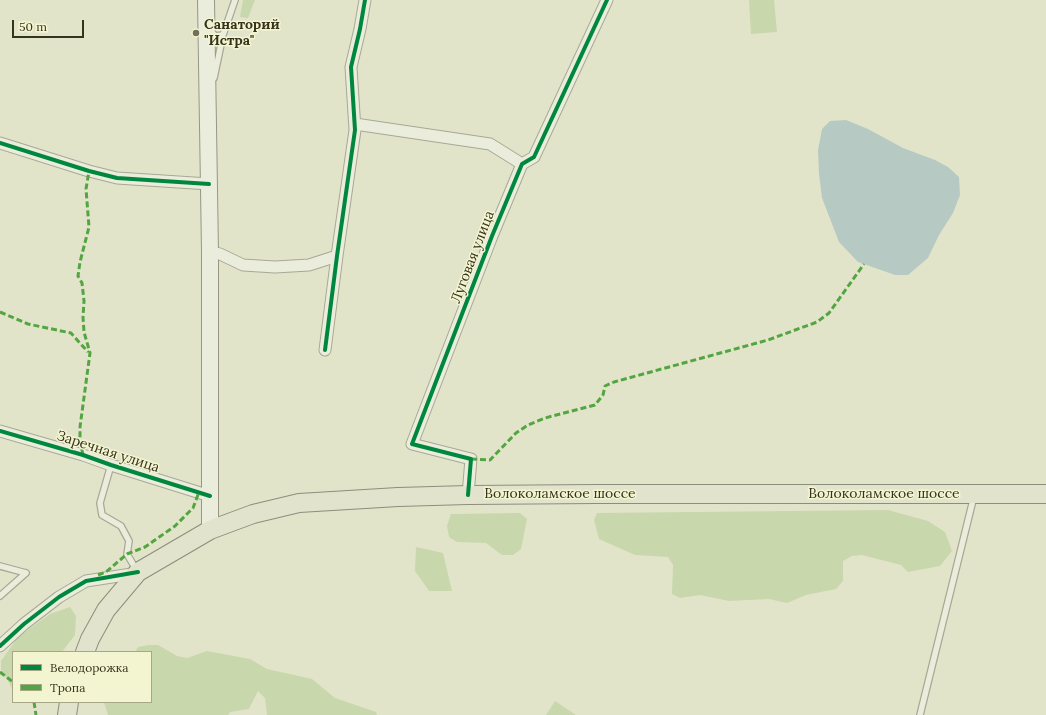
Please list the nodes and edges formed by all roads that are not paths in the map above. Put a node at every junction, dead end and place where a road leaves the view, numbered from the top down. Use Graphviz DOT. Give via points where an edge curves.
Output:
graph roads {
  1 [pos="206,0"];
  2 [pos="235,0"];
  3 [pos="365,0"];
  4 [pos="607,0"];
  5 [pos="207,24"];
  6 [pos="223,35"];
  7 [pos="208,106"];
  8 [pos="354,124"];
  9 [pos="0,143"];
  10 [pos="522,164"];
  11 [pos="209,184"];
  12 [pos="210,252"];
  13 [pos="337,256"];
  14 [pos="325,350"];
  15 [pos="0,431"];
  16 [pos="111,465"];
  17 [pos="974,494"];
  18 [pos="1046,494"];
  19 [pos="468,495"];
  20 [pos="210,496"];
  21 [pos="210,530"];
  22 [pos="0,566"];
  23 [pos="138,572"];
  24 [pos="0,596"];
  25 [pos="0,646"];
  26 [pos="85,651"];
  27 [pos="69,703"];
  28 [pos="67,715"];
  29 [pos="920,715"];
  1 -- 5 [label="main road"];
  2 -- 6 [label="lane"];
  3 -- 8 [label="street" via="351,67"];
  4 -- 10 [label="street, Луговая улица" via="534,157"];
  5 -- 6 [label="lane" via="215,36"];
  5 -- 7 [label="main road"];
  6 -- 7 [label="lane"];
  7 -- 11 [label="main road"];
  8 -- 10 [label="street" via="490,144"];
  8 -- 13 [label="street"];
  9 -- 11 [label="street" via="117,178"];
  10 -- 19 [label="street, Луговая улица" via="412,444 471,459"];
  11 -- 12 [label="main road"];
  12 -- 13 [label="street" via="243,264 276,267 309,265"];
  12 -- 20 [label="main road"];
  13 -- 14 [label="street"];
  15 -- 16 [label="street, Заречная улица"];
  16 -- 20 [label="street, Заречная улица"];
  16 -- 23 [label="lane" via="100,503 102,515 121,526 129,541 127,554"];
  17 -- 18 [label="main road, Волоколамское шоссе"];
  17 -- 19 [label="main road, Волоколамское шоссе"];
  17 -- 29 [label="lane"];
  19 -- 21 [label="main road, Волоколамское шоссе" via="299,503 253,514"];
  20 -- 21 [label="main road"];
  21 -- 23 [label="main road, Волоколамское шоссе"];
  22 -- 24 [label="lane" via="26,573"];
  23 -- 25 [label="street" via="86,581 59,597"];
  23 -- 26 [label="main road, Волоколамское шоссе" via="106,610"];
  27 -- 28 [label="main road"];
}
